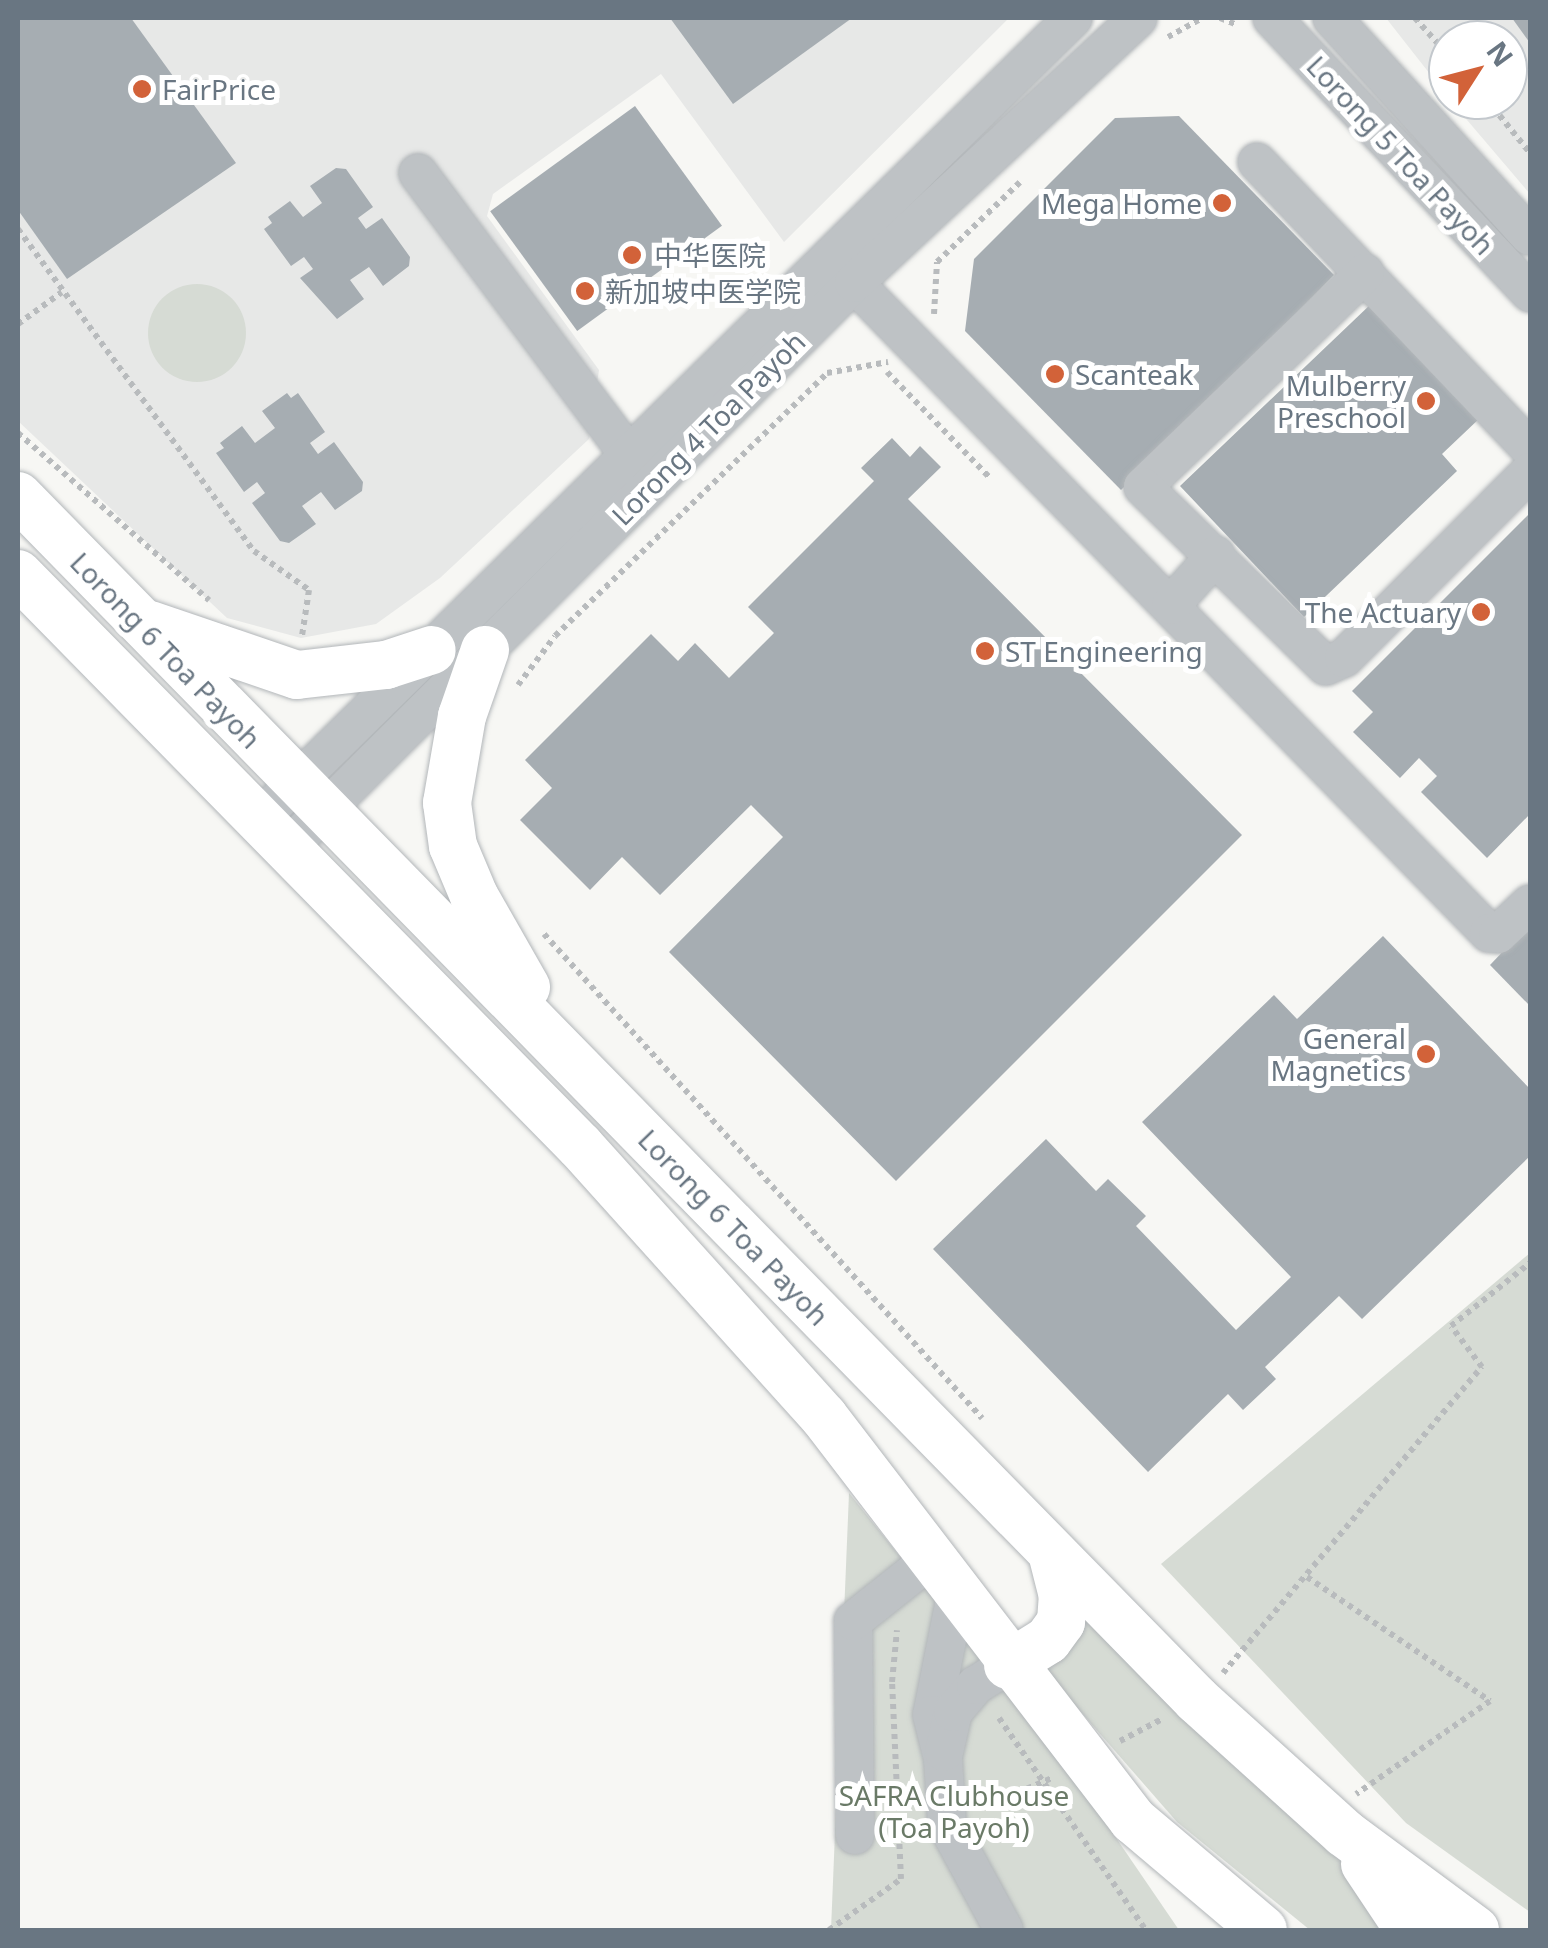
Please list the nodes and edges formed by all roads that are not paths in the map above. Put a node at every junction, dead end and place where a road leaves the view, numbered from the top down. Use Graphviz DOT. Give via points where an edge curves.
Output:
graph roads {
  1 [pos="1073,18"];
  2 [pos="1272,18"];
  3 [pos="1332,18"];
  4 [pos="1146,34"];
  5 [pos="1257,162"];
  6 [pos="418,173"];
  7 [pos="1530,236"];
  8 [pos="1364,273"];
  9 [pos="854,283"];
  10 [pos="1530,293"];
  11 [pos="1528,436"];
  12 [pos="628,454"];
  13 [pos="1530,472"];
  14 [pos="18,496"];
  15 [pos="1216,555"];
  16 [pos="18,574"];
  17 [pos="1171,605"];
  18 [pos="137,620"];
  19 [pos="432,650"];
  20 [pos="485,650"];
  21 [pos="310,796"];
  22 [pos="272,835"];
  23 [pos="1530,904"];
  24 [pos="566,1054"];
  25 [pos="1052,1553"];
  26 [pos="943,1576"];
  27 [pos="992,1675"];
  28 [pos="943,1760"];
  29 [pos="1353,1814"];
  30 [pos="1133,1820"];
  31 [pos="855,1835"];
  32 [pos="1004,1930"];
  33 [pos="1208,1930"];
  34 [pos="1264,1930"];
  35 [pos="1409,1930"];
  36 [pos="1474,1930"];
  1 -- 12 [label="street, Lorong 4 Toa Payoh"];
  2 -- 10 [label="street, Lorong 5 Toa Payoh"];
  3 -- 7 [label="street, Lorong 5 Toa Payoh"];
  4 -- 9 [label="street, Lorong 4 Toa Payoh"];
  5 -- 8 [label="street"];
  6 -- 12 [label="street"];
  8 -- 11 [label="street"];
  8 -- 15 [label="street" via="1144,488"];
  9 -- 17 [label="street"];
  9 -- 20 [label="street, Lorong 4 Toa Payoh"];
  12 -- 19 [label="street, Lorong 4 Toa Payoh"];
  13 -- 15 [label="street" via="1344,658 1326,666 1309,656"];
  14 -- 18 [label="main road, Lorong 6 Toa Payoh"];
  15 -- 17 [label="street"];
  16 -- 22 [label="main road, Lorong 6 Toa Payoh"];
  17 -- 23 [label="street" via="1490,933 1498,934"];
  18 -- 19 [label="main road" via="297,675 386,665"];
  18 -- 21 [label="main road, Lorong 6 Toa Payoh"];
  19 -- 21 [label="street, Lorong 4 Toa Payoh"];
  20 -- 21 [label="street, Lorong 4 Toa Payoh"];
  20 -- 24 [label="main road" via="454,758 447,803 453,846 474,896"];
  21 -- 22 [label="street, Lorong 4 Toa Payoh"];
  21 -- 24 [label="main road, Lorong 6 Toa Payoh"];
  22 -- 26 [label="main road, Lorong 6 Toa Payoh" via="580,1146 702,1280 824,1418"];
  24 -- 25 [label="main road, Lorong 6 Toa Payoh"];
  25 -- 27 [label="main road" via="1063,1596 1061,1622 1048,1640"];
  25 -- 29 [label="main road, Lorong 6 Toa Payoh" via="1197,1700"];
  26 -- 27 [label="main road, Lorong 6 Toa Payoh"];
  26 -- 28 [label="street" via="932,1715"];
  26 -- 31 [label="street" via="854,1622"];
  27 -- 28 [label="street" via="954,1712"];
  27 -- 30 [label="main road, Lorong 6 Toa Payoh"];
  28 -- 32 [label="street" via="947,1826"];
  29 -- 35 [label="main road"];
  29 -- 36 [label="main road, Lorong 6 Toa Payoh"];
  30 -- 33 [label="main road"];
  30 -- 34 [label="main road, Lorong 6 Toa Payoh"];
}
